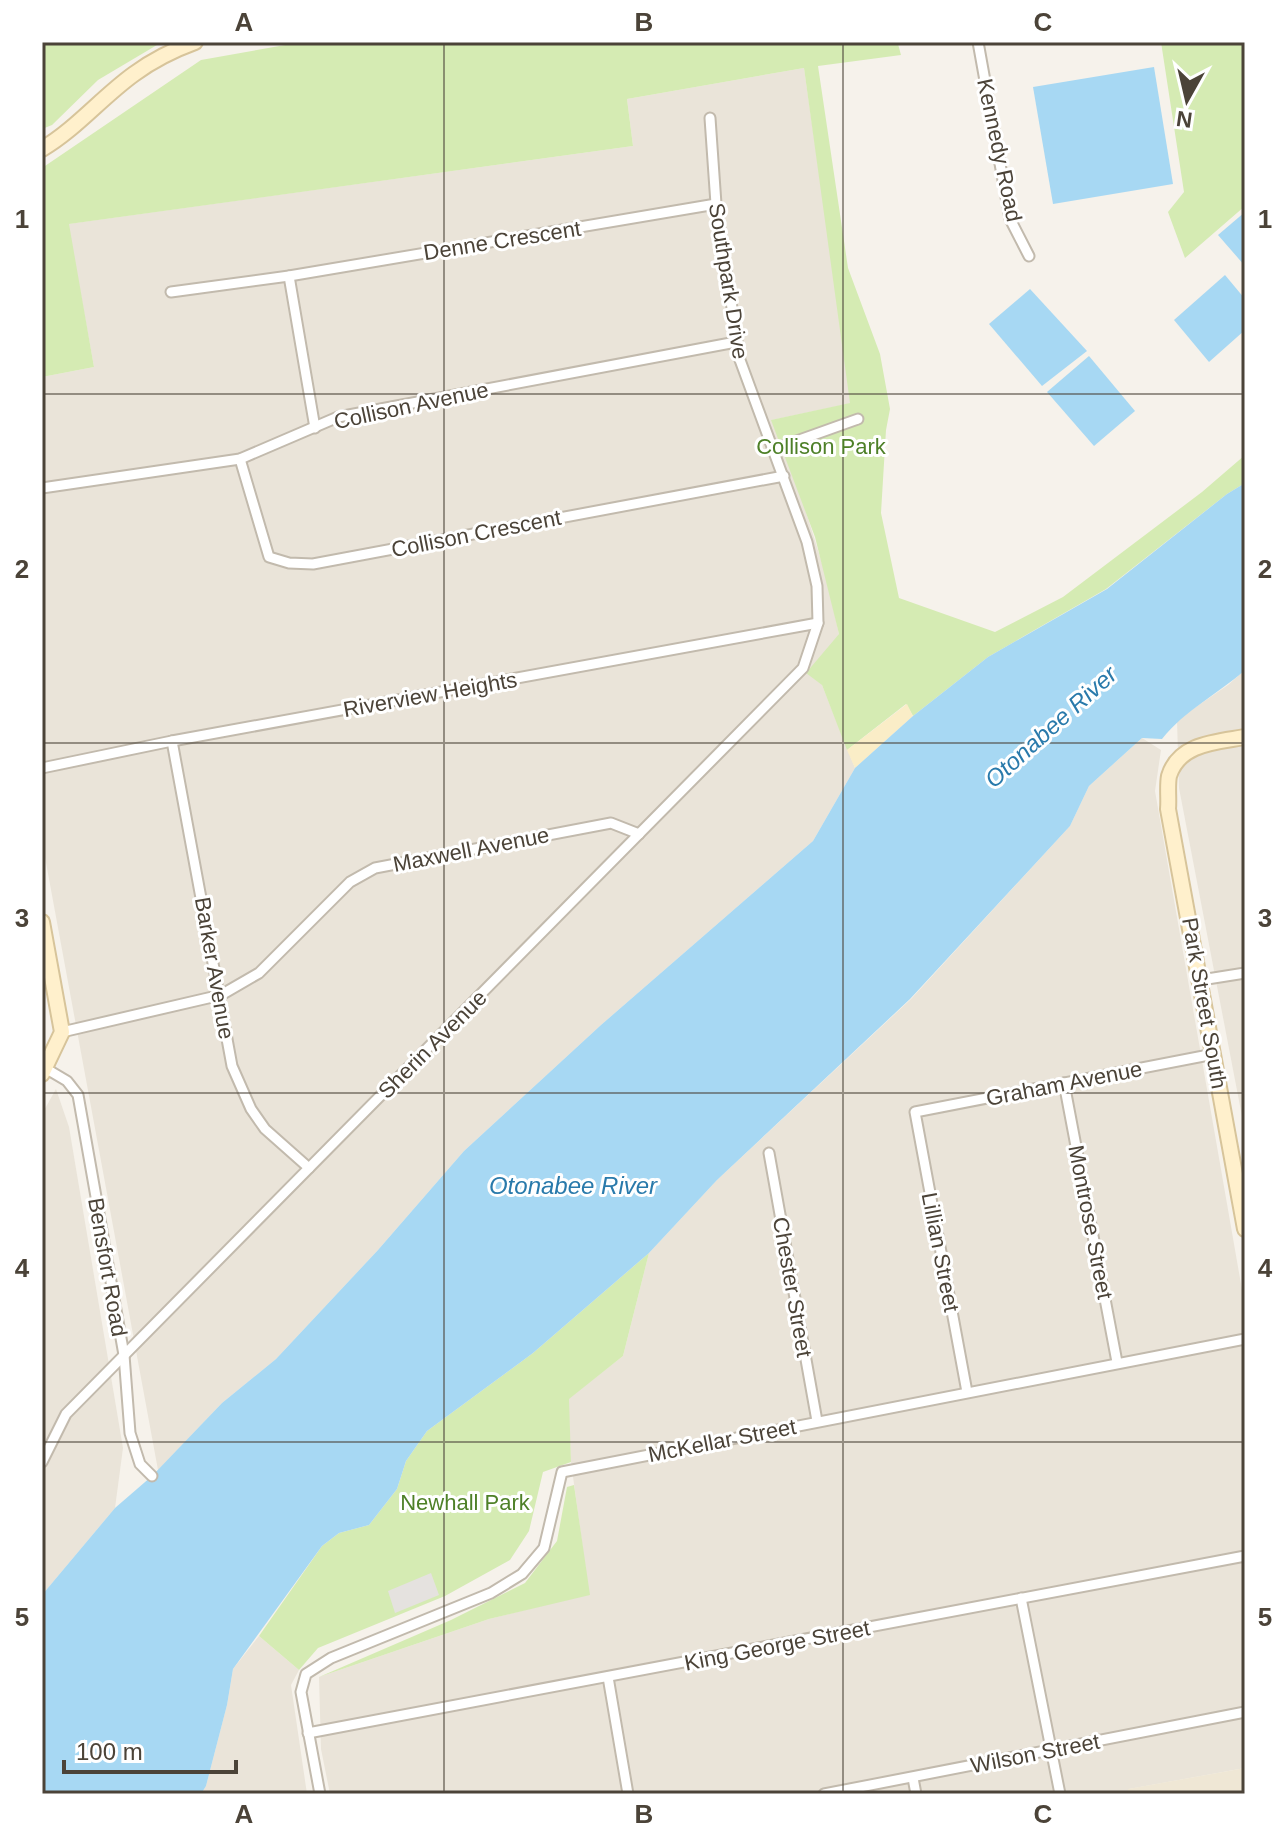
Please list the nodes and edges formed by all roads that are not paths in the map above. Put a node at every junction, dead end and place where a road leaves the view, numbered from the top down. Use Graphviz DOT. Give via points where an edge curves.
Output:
graph roads {
  1 [pos="195,42"];
  2 [pos="978,42"];
  3 [pos="710,118"];
  4 [pos="42,149"];
  5 [pos="716,204"];
  6 [pos="1029,256"];
  7 [pos="289,276"];
  8 [pos="171,292"];
  9 [pos="736,342"];
  10 [pos="858,419"];
  11 [pos="315,428"];
  12 [pos="774,449"];
  13 [pos="240,459"];
  14 [pos="784,476"];
  15 [pos="42,488"];
  16 [pos="818,623"];
  17 [pos="1245,737"];
  18 [pos="172,741"];
  19 [pos="42,768"];
  20 [pos="639,834"];
  21 [pos="42,922"];
  22 [pos="1245,973"];
  23 [pos="1201,980"];
  24 [pos="221,995"];
  25 [pos="62,1032"];
  26 [pos="1214,1054"];
  27 [pos="43,1071"];
  28 [pos="1064,1083"];
  29 [pos="915,1112"];
  30 [pos="1238,1150"];
  31 [pos="769,1153"];
  32 [pos="309,1168"];
  33 [pos="1245,1229"];
  34 [pos="1245,1339"];
  35 [pos="124,1355"];
  36 [pos="1117,1362"];
  37 [pos="967,1392"];
  38 [pos="817,1421"];
  39 [pos="42,1462"];
  40 [pos="152,1476"];
  41 [pos="1245,1556"];
  42 [pos="1021,1598"];
  43 [pos="608,1677"];
  44 [pos="1245,1712"];
  45 [pos="308,1733"];
  46 [pos="1052,1749"];
  47 [pos="913,1778"];
  48 [pos="320,1794"];
  49 [pos="628,1794"];
  50 [pos="824,1794"];
  51 [pos="916,1794"];
  52 [pos="1060,1794"];
  1 -- 4 [label="street" via="134,74"];
  2 -- 6 [label="street, Kennedy Road" via="1010,219"];
  3 -- 5 [label="street, Southpark Drive"];
  5 -- 7 [label="street, Denne Crescent"];
  5 -- 9 [label="street, Southpark Drive"];
  7 -- 8 [label="street, Denne Crescent"];
  7 -- 11 [label="street"];
  9 -- 11 [label="street, Collison Avenue" via="338,417"];
  9 -- 12 [label="street, Southpark Drive"];
  10 -- 12 [label="street"];
  11 -- 13 [label="street, Collison Avenue"];
  12 -- 14 [label="street, Southpark Drive"];
  13 -- 14 [label="street, Collison Crescent" via="269,557 313,564"];
  13 -- 15 [label="street, Collison Avenue"];
  14 -- 16 [label="street, Southpark Drive" via="811,557"];
  16 -- 18 [label="street, Riverview Heights"];
  16 -- 20 [label="street, Sherin Avenue" via="803,668"];
  17 -- 23 [label="street, Park Street South" via="1193,747 1169,778 1168,809"];
  18 -- 19 [label="street, Riverview Heights"];
  18 -- 24 [label="street, Barker Avenue"];
  20 -- 24 [label="street, Maxwell Avenue" via="611,823 375,868 350,882 259,973"];
  20 -- 32 [label="street, Sherin Avenue"];
  21 -- 25 [label="street"];
  22 -- 23 [label="street"];
  23 -- 26 [label="street, Park Street South"];
  24 -- 25 [label="street, Maxwell Avenue"];
  24 -- 32 [label="street, Barker Avenue" via="232,1066 251,1109 265,1129"];
  25 -- 27 [label="street"];
  26 -- 28 [label="street, Graham Avenue"];
  26 -- 30 [label="street, Park Street South"];
  27 -- 35 [label="street, Bensfort Road" via="67,1081 78,1095"];
  28 -- 29 [label="street, Graham Avenue"];
  28 -- 36 [label="street, Montrose Street"];
  29 -- 37 [label="street, Lillian Street"];
  30 -- 33 [label="street, Park Street South"];
  31 -- 38 [label="street, Chester Street"];
  32 -- 35 [label="street, Sherin Avenue"];
  34 -- 36 [label="street, McKellar Street"];
  35 -- 39 [label="street, Sherin Avenue" via="66,1414"];
  35 -- 40 [label="street, Bensfort Road" via="130,1433 140,1464"];
  36 -- 37 [label="street, McKellar Street"];
  37 -- 38 [label="street, McKellar Street"];
  38 -- 45 [label="street, McKellar Street" via="562,1472 544,1548 522,1574 491,1593 331,1658 306,1674 301,1692"];
  41 -- 42 [label="street, King George Street"];
  42 -- 43 [label="street, King George Street"];
  42 -- 46 [label="street"];
  43 -- 45 [label="street, King George Street"];
  43 -- 49 [label="street"];
  44 -- 46 [label="street, Wilson Street"];
  45 -- 48 [label="street"];
  46 -- 47 [label="street, Wilson Street"];
  46 -- 52 [label="street"];
  47 -- 50 [label="street, Wilson Street"];
  47 -- 51 [label="street"];
}
